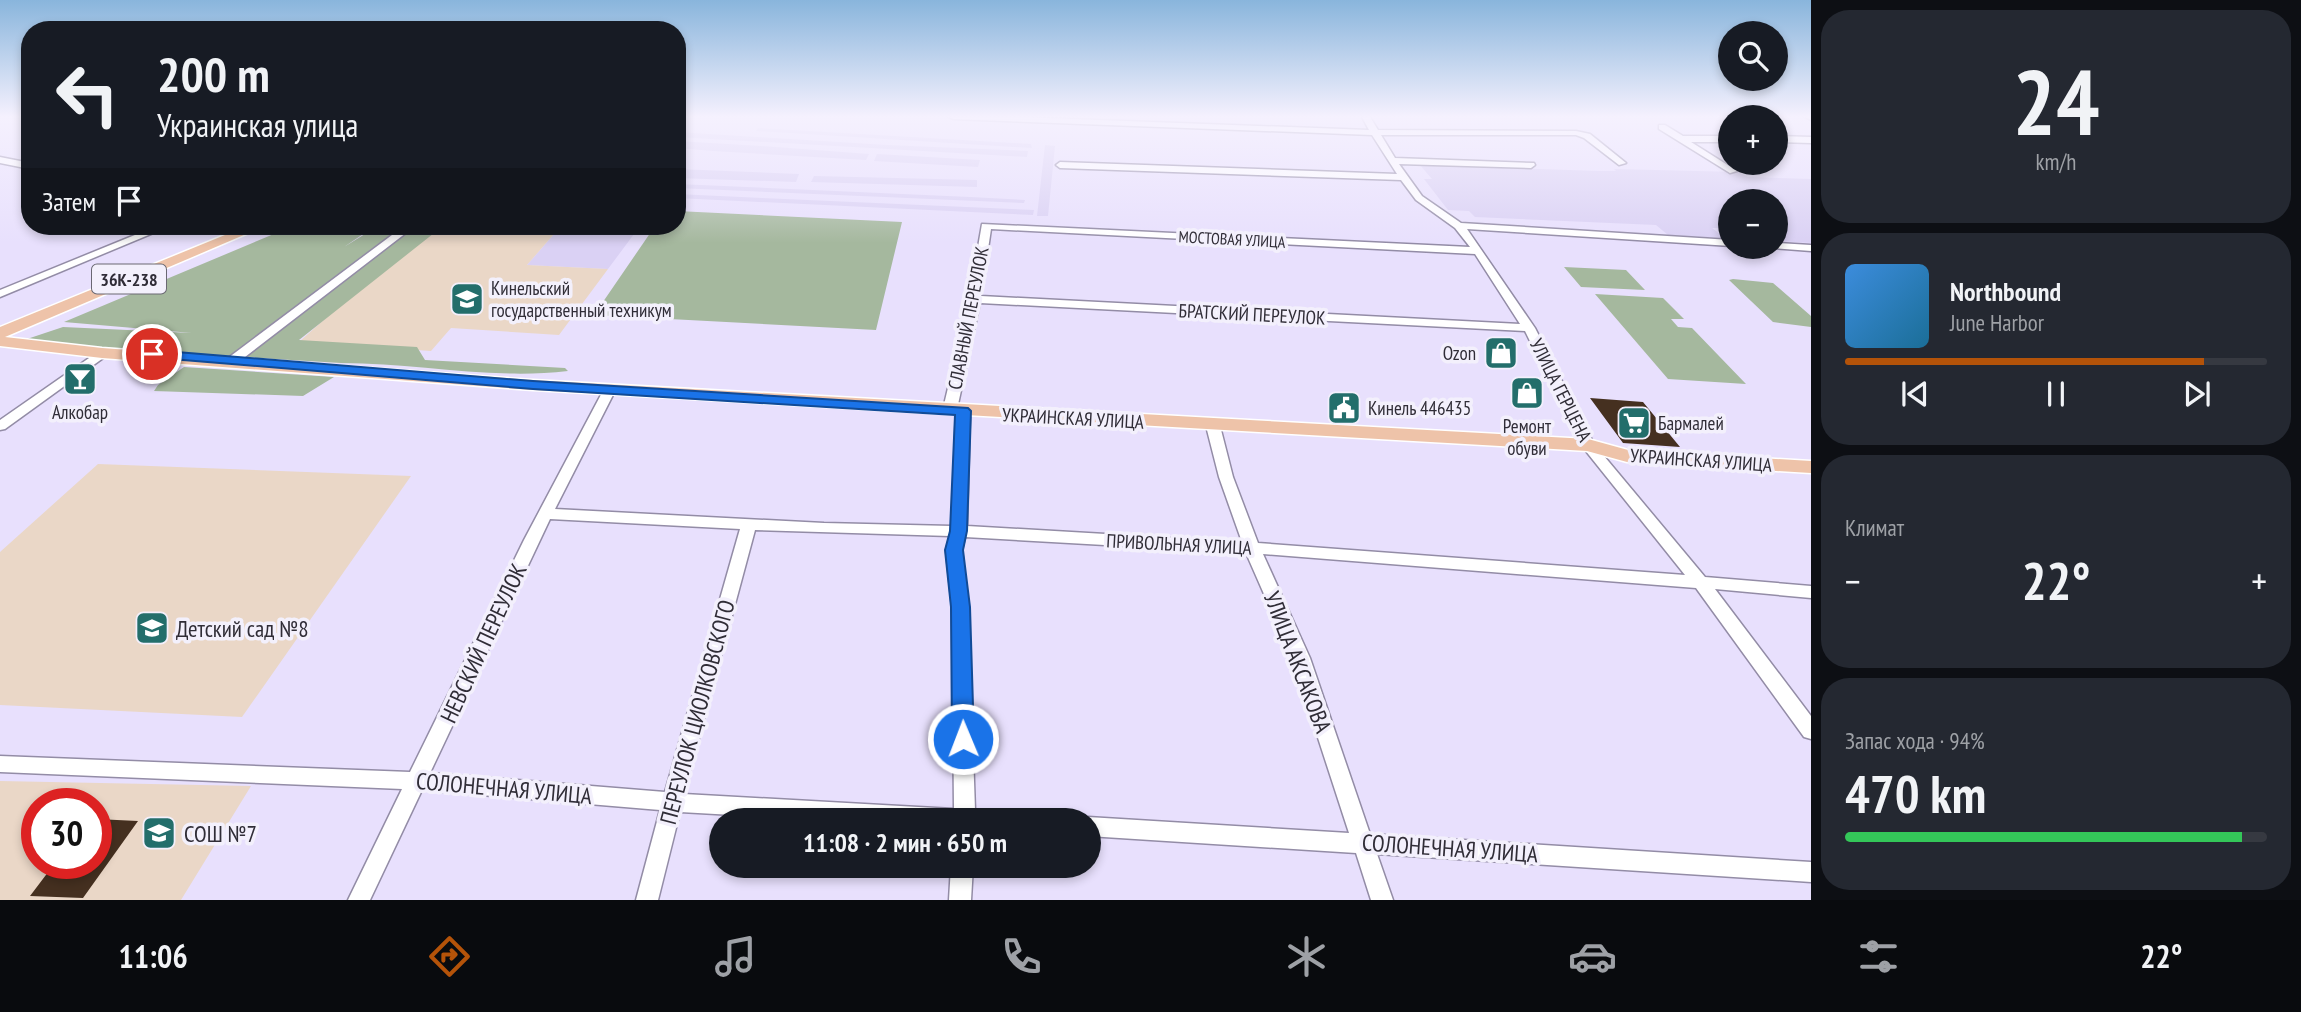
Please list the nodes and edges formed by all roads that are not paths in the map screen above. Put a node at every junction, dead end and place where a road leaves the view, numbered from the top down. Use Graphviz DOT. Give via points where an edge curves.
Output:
graph roads {
  1 [pos="1617,159"];
  2 [pos="0,160"];
  3 [pos="1393,161"];
  4 [pos="1622,163"];
  5 [pos="21,164"];
  6 [pos="1060,165"];
  7 [pos="1531,165"];
  8 [pos="1404,177"];
  9 [pos="986,226"];
  10 [pos="1459,226"];
  11 [pos="143,235"];
  12 [pos="236,235"];
  13 [pos="398,235"];
  14 [pos="1718,242"];
  15 [pos="1788,247"];
  16 [pos="1811,248"];
  17 [pos="1478,251"];
  18 [pos="0,293"];
  19 [pos="975,299"];
  20 [pos="1529,328"];
  21 [pos="0,333"];
  22 [pos="0,341"];
  23 [pos="102,352"];
  24 [pos="232,361"];
  25 [pos="610,389"];
  26 [pos="956,410"];
  27 [pos="0,426"];
  28 [pos="1213,426"];
  29 [pos="1588,445"];
  30 [pos="1811,467"];
  31 [pos="545,514"];
  32 [pos="749,524"];
  33 [pos="959,531"];
  34 [pos="1252,548"];
  35 [pos="1701,583"];
  36 [pos="1811,592"];
  37 [pos="1811,731"];
  38 [pos="0,764"];
  39 [pos="417,781"];
  40 [pos="672,802"];
  41 [pos="775,808"];
  42 [pos="965,808"];
  43 [pos="1101,827"];
  44 [pos="1363,842"];
  45 [pos="1811,872"];
  46 [pos="961,878"];
  47 [pos="359,900"];
  48 [pos="647,900"];
  49 [pos="960,900"];
  50 [pos="1382,900"];
  1 -- 4 [label="street"];
  2 -- 5 [label="street"];
  3 -- 7 [label="street"];
  3 -- 8 [label="street, УЛИЦА ГЕРЦЕНА"];
  6 -- 8 [label="street"];
  8 -- 10 [label="street, УЛИЦА ГЕРЦЕНА" via="1419,198"];
  9 -- 17 [label="street, МОСТОВАЯ УЛИЦА"];
  9 -- 19 [label="street, СЛАВНЫЙ ПЕРЕУЛОК"];
  10 -- 14 [label="street"];
  10 -- 17 [label="street, УЛИЦА ГЕРЦЕНА"];
  11 -- 18 [label="street"];
  12 -- 21 [label="main road, 36К-238"];
  13 -- 24 [label="street"];
  15 -- 16 [label="street"];
  17 -- 20 [label="street, УЛИЦА ГЕРЦЕНА"];
  19 -- 20 [label="street, БРАТСКИЙ ПЕРЕУЛОК"];
  19 -- 26 [label="street, СЛАВНЫЙ ПЕРЕУЛОК"];
  20 -- 29 [label="street, УЛИЦА ГЕРЦЕНА"];
  22 -- 23 [label="main road, УКРАИНСКАЯ УЛИЦА"];
  23 -- 24 [label="main road, УКРАИНСКАЯ УЛИЦА"];
  23 -- 27 [label="street"];
  24 -- 25 [label="main road, УКРАИНСКАЯ УЛИЦА"];
  25 -- 26 [label="main road, УКРАИНСКАЯ УЛИЦА"];
  25 -- 31 [label="street, НЕВСКИЙ ПЕРЕУЛОК"];
  26 -- 28 [label="main road, УКРАИНСКАЯ УЛИЦА"];
  26 -- 33 [label="street, СЛАВНЫЙ ПЕРЕУЛОК"];
  28 -- 29 [label="main road, УКРАИНСКАЯ УЛИЦА"];
  28 -- 34 [label="street, УЛИЦА АКСАКОВА"];
  29 -- 30 [label="main road, УКРАИНСКАЯ УЛИЦА" via="1627,456"];
  29 -- 35 [label="street, УЛИЦА ГЕРЦЕНА"];
  31 -- 32 [label="street, ПРИВОЛЬНАЯ УЛИЦА"];
  31 -- 39 [label="street, НЕВСКИЙ ПЕРЕУЛОК"];
  32 -- 33 [label="street, ПРИВОЛЬНАЯ УЛИЦА"];
  32 -- 40 [label="street, ПЕРЕУЛОК ЦИОЛКОВСКОГО"];
  33 -- 34 [label="street, ПРИВОЛЬНАЯ УЛИЦА"];
  33 -- 42 [label="street, СЛАВНЫЙ ПЕРЕУЛОК" via="954,550 960,607"];
  34 -- 35 [label="street, ПРИВОЛЬНАЯ УЛИЦА"];
  34 -- 44 [label="street, УЛИЦА АКСАКОВА" via="1301,658"];
  35 -- 36 [label="street, ПРИВОЛЬНАЯ УЛИЦА"];
  35 -- 37 [label="street, УЛИЦА ГЕРЦЕНА"];
  38 -- 39 [label="street, СОЛОНЕЧНАЯ УЛИЦА"];
  39 -- 40 [label="street, СОЛОНЕЧНАЯ УЛИЦА"];
  39 -- 47 [label="street, НЕВСКИЙ ПЕРЕУЛОК"];
  40 -- 41 [label="street, СОЛОНЕЧНАЯ УЛИЦА"];
  40 -- 48 [label="street, ПЕРЕУЛОК ЦИОЛКОВСКОГО"];
  43 -- 44 [label="street, СОЛОНЕЧНАЯ УЛИЦА"];
  44 -- 45 [label="street, СОЛОНЕЧНАЯ УЛИЦА"];
  44 -- 50 [label="street, УЛИЦА АКСАКОВА"];
  46 -- 49 [label="street"];
}
